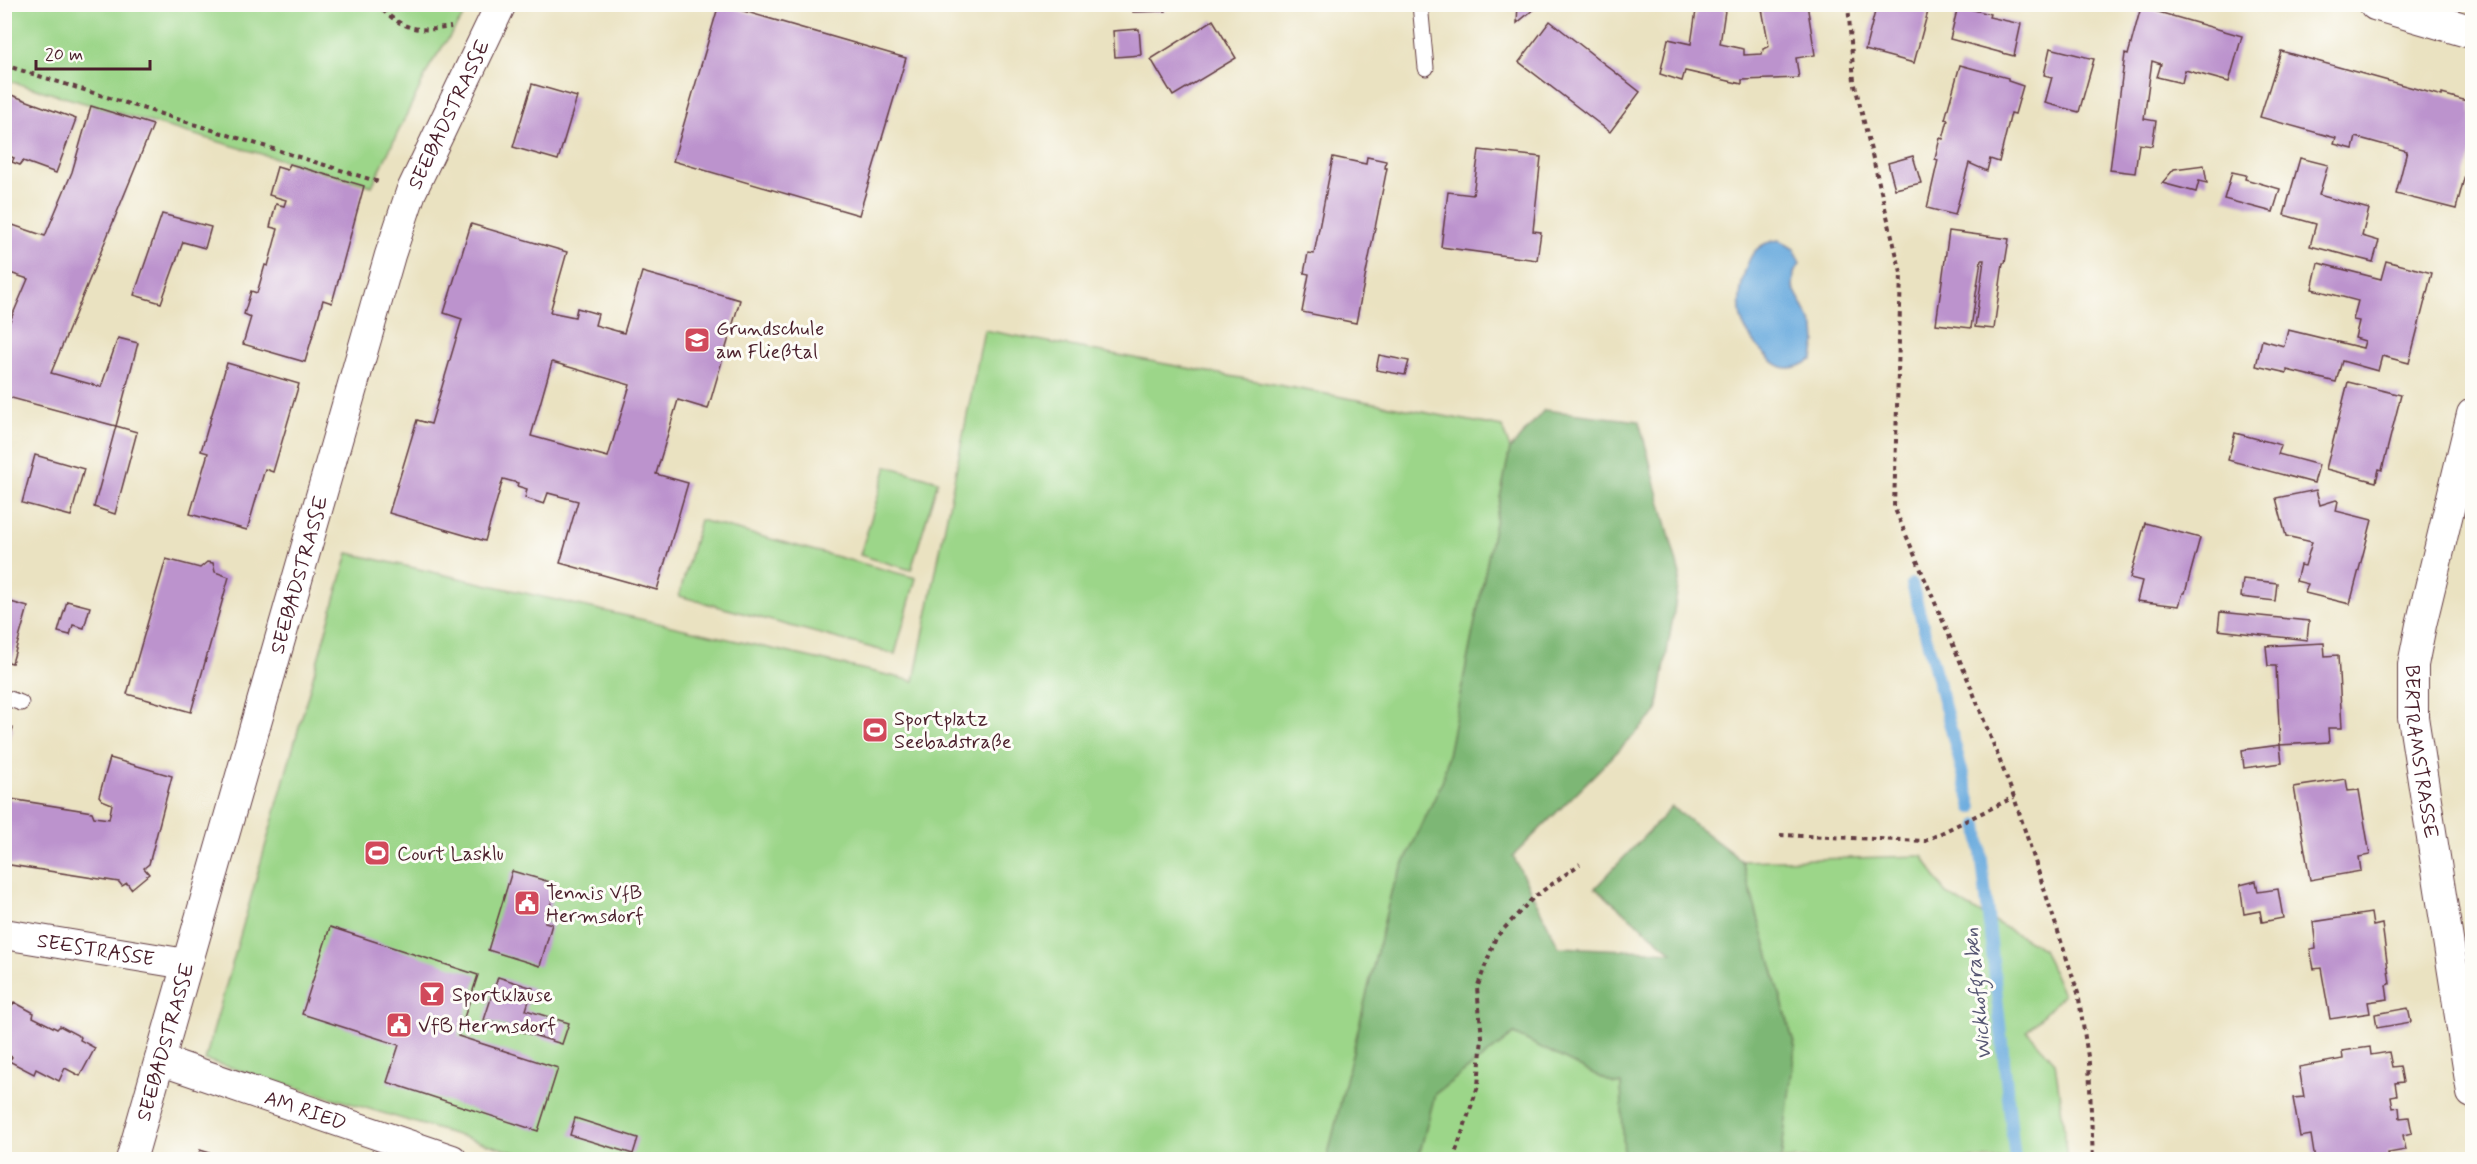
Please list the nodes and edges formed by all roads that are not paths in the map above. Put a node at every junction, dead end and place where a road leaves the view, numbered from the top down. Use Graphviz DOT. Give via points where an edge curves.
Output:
graph roads {
  1 [pos="501,4"];
  2 [pos="1420,4"];
  3 [pos="2376,4"];
  4 [pos="2472,32"];
  5 [pos="1426,68"];
  6 [pos="2472,414"];
  7 [pos="4,697"];
  8 [pos="21,703"];
  9 [pos="4,934"];
  10 [pos="186,964"];
  11 [pos="160,1060"];
  12 [pos="2472,1093"];
  13 [pos="131,1160"];
  14 [pos="452,1160"];
  1 -- 10 [label="street, SEEBADSTRASSE" via="411,192 390,255"];
  2 -- 5 [label="lane"];
  3 -- 4 [label="main road"];
  6 -- 12 [label="street, BERTRAMSTRASSE" via="2421,625 2414,665 2413,717"];
  7 -- 8 [label="lane"];
  9 -- 10 [label="street, SEESTRASSE"];
  10 -- 11 [label="street, SEEBADSTRASSE"];
  11 -- 13 [label="street, SEEBADSTRASSE"];
  11 -- 14 [label="street, AM RIED"];
}
